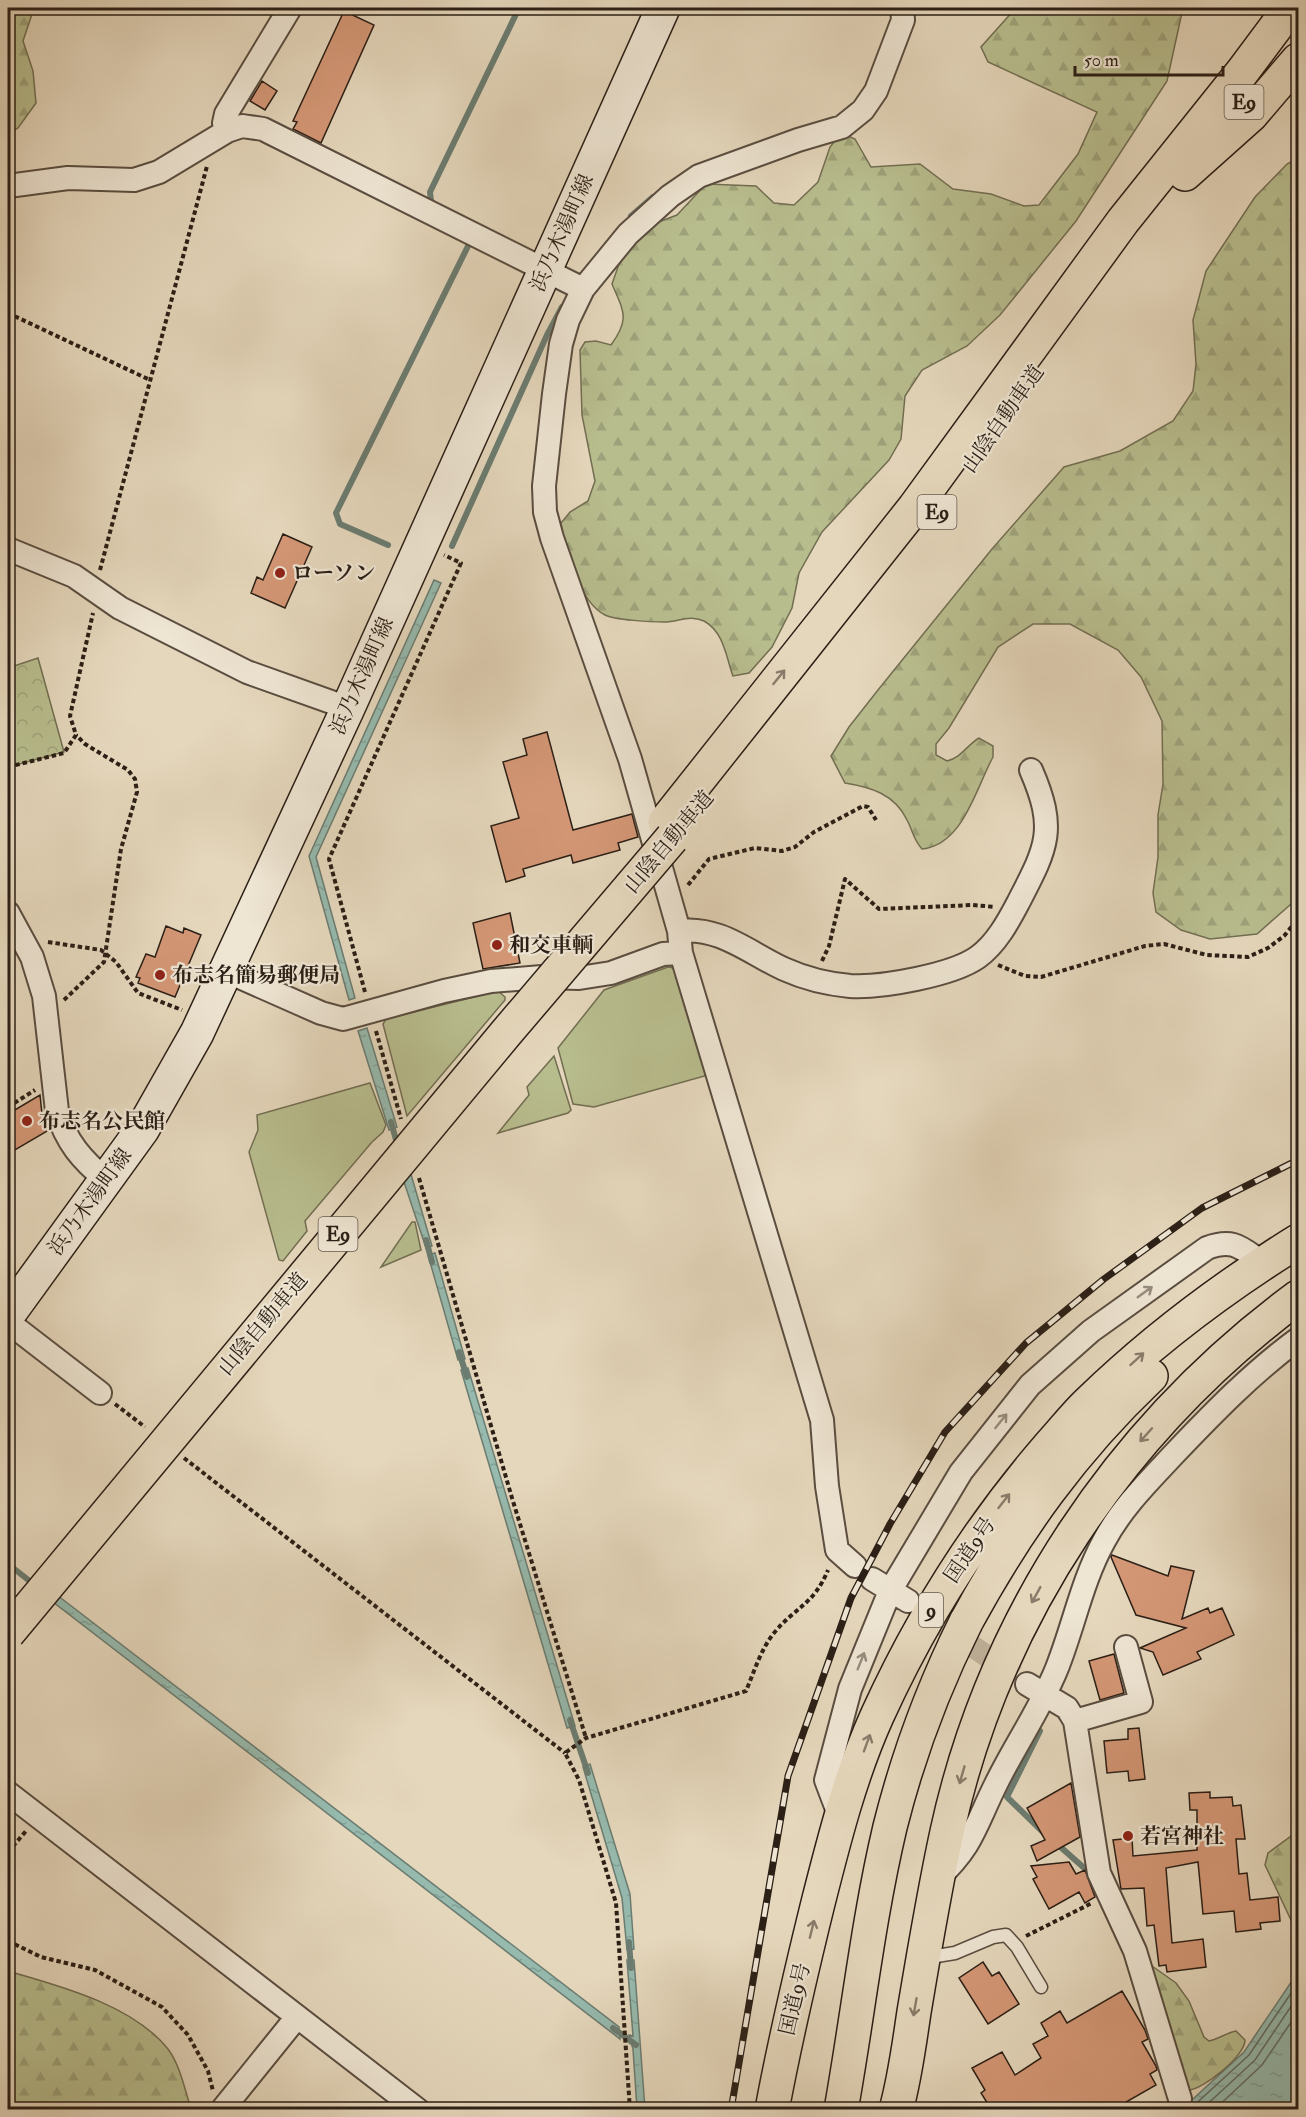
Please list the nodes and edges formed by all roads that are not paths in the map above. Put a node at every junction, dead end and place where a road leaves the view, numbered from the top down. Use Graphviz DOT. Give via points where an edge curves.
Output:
graph roads {
  1 [pos="290,8"];
  2 [pos="663,8"];
  3 [pos="902,8"];
  4 [pos="1264,8"];
  5 [pos="1290,8"];
  6 [pos="1299,27"];
  7 [pos="1299,60"];
  8 [pos="226,131"];
  9 [pos="1177,168"];
  10 [pos="8,186"];
  11 [pos="545,271"];
  12 [pos="583,289"];
  13 [pos="8,549"];
  14 [pos="348,708"];
  15 [pos="1031,770"];
  16 [pos="669,830"];
  17 [pos="8,913"];
  18 [pos="680,942"];
  19 [pos="226,971"];
  20 [pos="106,1180"];
  21 [pos="1299,1241"];
  22 [pos="1263,1263"];
  23 [pos="1299,1265"];
  24 [pos="1299,1284"];
  25 [pos="1299,1297"];
  26 [pos="8,1315"];
  27 [pos="8,1322"];
  28 [pos="1299,1339"];
  29 [pos="100,1393"];
  30 [pos="881,1584"];
  31 [pos="8,1611"];
  32 [pos="973,1627"];
  33 [pos="8,1633"];
  34 [pos="1126,1647"];
  35 [pos="1035,1689"];
  36 [pos="1075,1721"];
  37 [pos="8,1793"];
  38 [pos="840,1817"];
  39 [pos="937,1880"];
  40 [pos="923,1959"];
  41 [pos="1041,1987"];
  42 [pos="297,2017"];
  43 [pos="1180,2099"];
  44 [pos="218,2102"];
  45 [pos="418,2109"];
  46 [pos="772,2109"];
  47 [pos="841,2109"];
  48 [pos="859,2109"];
  49 [pos="896,2109"];
  1 -- 8 [label="street" via="226,114"];
  2 -- 11 [label="main road, 浜乃木湯町線"];
  3 -- 12 [label="street" via="903,20 876,91 863,110 842,127 699,176 628,234"];
  4 -- 9 [label="highway, E9"];
  5 -- 9 [label="highway, 山陰自動車道 / E9"];
  6 -- 9 [label="highway, 山陰自動車道 / E9" via="1257,86"];
  7 -- 9 [label="highway, E9" via="1251,115"];
  8 -- 10 [label="street" via="159,172 134,180 68,178"];
  8 -- 11 [label="street" via="242,126 263,129"];
  9 -- 16 [label="highway, 山陰自動車道 / E9" via="1140,227 928,525 797,690"];
  11 -- 12 [label="street"];
  11 -- 14 [label="main road, 浜乃木湯町線"];
  12 -- 18 [label="street" via="561,344 544,486 545,512 630,759"];
  13 -- 14 [label="street" via="74,576 120,608 247,672"];
  14 -- 19 [label="main road, 浜乃木湯町線"];
  15 -- 18 [label="street" via="1042,794 1047,840 1013,913 991,945 978,958 958,968 851,986 784,969 707,931"];
  16 -- 31 [label="highway, 山陰自動車道 / E9"];
  16 -- 33 [label="highway, 山陰自動車道 / E9, bridge" via="506,1033"];
  17 -- 20 [label="street" via="39,977 48,1016 57,1111 67,1140"];
  18 -- 19 [label="street" via="663,954 611,973 491,981 343,1019"];
  18 -- 30 [label="street" via="822,1420 837,1550"];
  19 -- 20 [label="main road, 浜乃木湯町線" via="172,1080"];
  20 -- 26 [label="main road, 浜乃木湯町線"];
  21 -- 22 [label="highway, 国道9号 / 9"];
  30 -- 22 [label="street, one-way" via="961,1472 1030,1385 1091,1331 1207,1248 1222,1242 1237,1245"];
  38 -- 22 [label="highway, 国道9号 / 9, one-way" via="876,1719 913,1641 984,1527 1087,1403 1167,1332"];
  23 -- 32 [label="highway" via="1196,1338 1118,1407 1083,1444 1020,1528"];
  24 -- 32 [label="highway" via="1208,1349 1131,1418 1064,1498"];
  25 -- 39 [label="highway, one-way" via="1182,1396 1101,1490 1065,1543 1004,1659 982,1713 947,1830"];
  27 -- 29 [label="street"];
  28 -- 35 [label="street" via="1222,1403 1122,1514 1084,1583 1057,1668"];
  38 -- 30 [label="street, one-way" via="826,1780"];
  32 -- 47 [label="highway, bridge" via="923,1719 891,1827"];
  32 -- 48 [label="highway" via="907,1830 886,1927"];
  34 -- 36 [label="street" via="1141,1702"];
  35 -- 36 [label="street" via="1067,1708"];
  35 -- 39 [label="street" via="971,1840 959,1859"];
  36 -- 43 [label="street" via="1099,1873 1135,1951"];
  37 -- 42 [label="street"];
  46 -- 38 [label="highway, 国道9号 / 9, one-way" via="787,2028"];
  39 -- 40 [label="highway"];
  40 -- 41 [label="lane" via="955,1953 1006,1935"];
  40 -- 49 [label="highway, one-way"];
  42 -- 44 [label="street"];
  42 -- 45 [label="street"];
}
